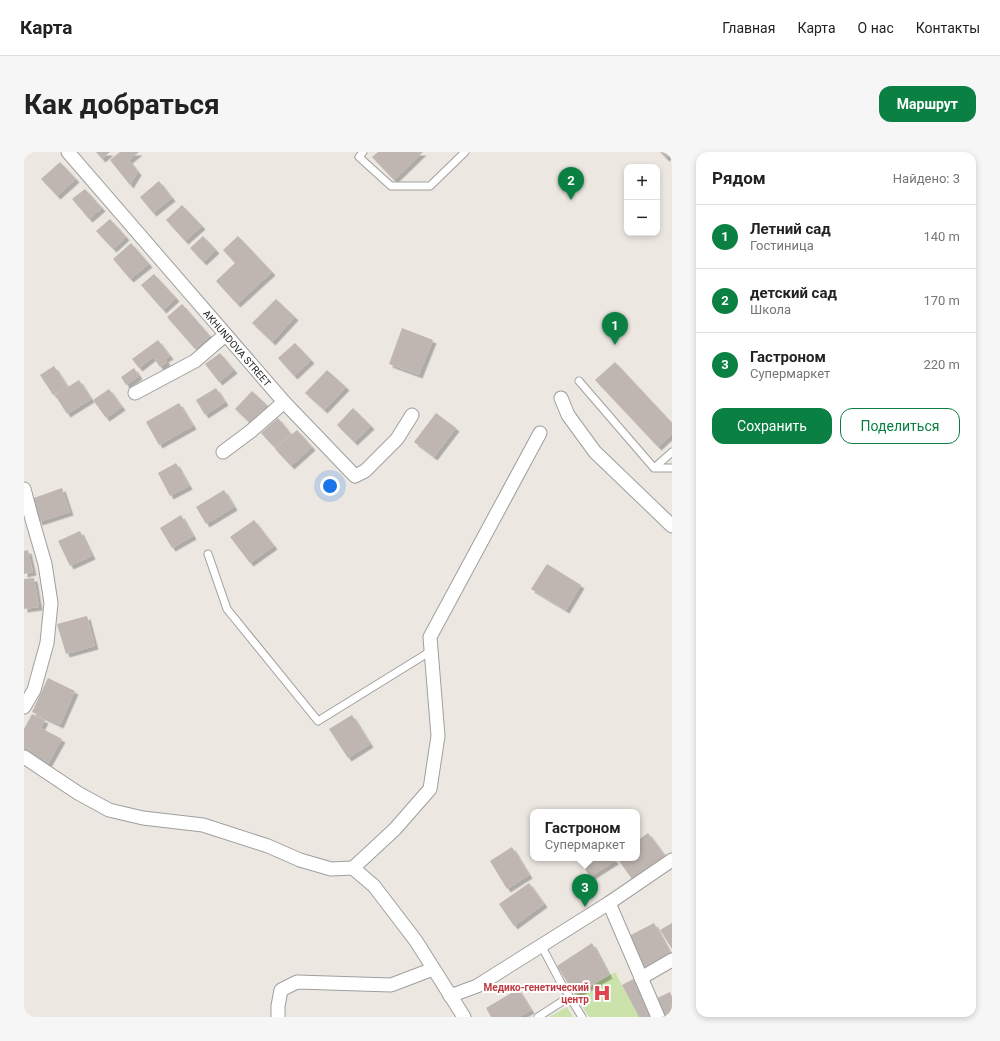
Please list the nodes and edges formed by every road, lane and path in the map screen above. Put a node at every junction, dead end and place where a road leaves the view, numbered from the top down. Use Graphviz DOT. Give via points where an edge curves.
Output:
graph roads {
  1 [pos="68,152"];
  2 [pos="363,152"];
  3 [pos="465,152"];
  4 [pos="226,335"];
  5 [pos="579,381"];
  6 [pos="135,393"];
  7 [pos="561,398"];
  8 [pos="284,402"];
  9 [pos="412,415"];
  10 [pos="540,433"];
  11 [pos="223,452"];
  12 [pos="672,452"];
  13 [pos="654,468"];
  14 [pos="672,468"];
  15 [pos="24,489"];
  16 [pos="672,526"];
  17 [pos="208,554"];
  18 [pos="431,651"];
  19 [pos="24,707"];
  20 [pos="24,757"];
  21 [pos="672,860"];
  22 [pos="353,868"];
  23 [pos="609,903"];
  24 [pos="541,945"];
  25 [pos="672,960"];
  26 [pos="433,969"];
  27 [pos="640,978"];
  28 [pos="450,996"];
  29 [pos="570,997"];
  30 [pos="278,1017"];
  31 [pos="464,1017"];
  32 [pos="538,1017"];
  33 [pos="582,1017"];
  34 [pos="658,1017"];
  1 -- 4 [label="street, AKHUNDOVA STREET"];
  2 -- 3 [label="lane" via="359,157 391,186 430,186"];
  4 -- 6 [label="street" via="195,361"];
  4 -- 8 [label="street, AKHUNDOVA STREET"];
  5 -- 13 [label="lane"];
  7 -- 16 [label="street" via="568,415 595,452"];
  8 -- 9 [label="street, AKHUNDOVA STREET" via="355,476 365,471 398,439"];
  8 -- 11 [label="street"];
  10 -- 18 [label="street" via="430,637"];
  12 -- 13 [label="lane"];
  13 -- 14 [label="lane"];
  15 -- 19 [label="street" via="45,564 51,603 47,643 34,690"];
  17 -- 18 [label="lane" via="227,609 318,721"];
  18 -- 22 [label="street" via="438,736 430,788 395,828"];
  20 -- 22 [label="street" via="109,810 143,818 203,825 331,869"];
  21 -- 23 [label="street"];
  22 -- 26 [label="street" via="374,886 416,941"];
  23 -- 24 [label="street"];
  23 -- 27 [label="street"];
  24 -- 28 [label="street" via="477,986"];
  24 -- 29 [label="lane"];
  25 -- 27 [label="street"];
  26 -- 28 [label="street"];
  26 -- 30 [label="street" via="391,985 297,982 281,990"];
  27 -- 34 [label="street"];
  28 -- 31 [label="street"];
  29 -- 32 [label="lane"];
  29 -- 33 [label="lane"];
}
